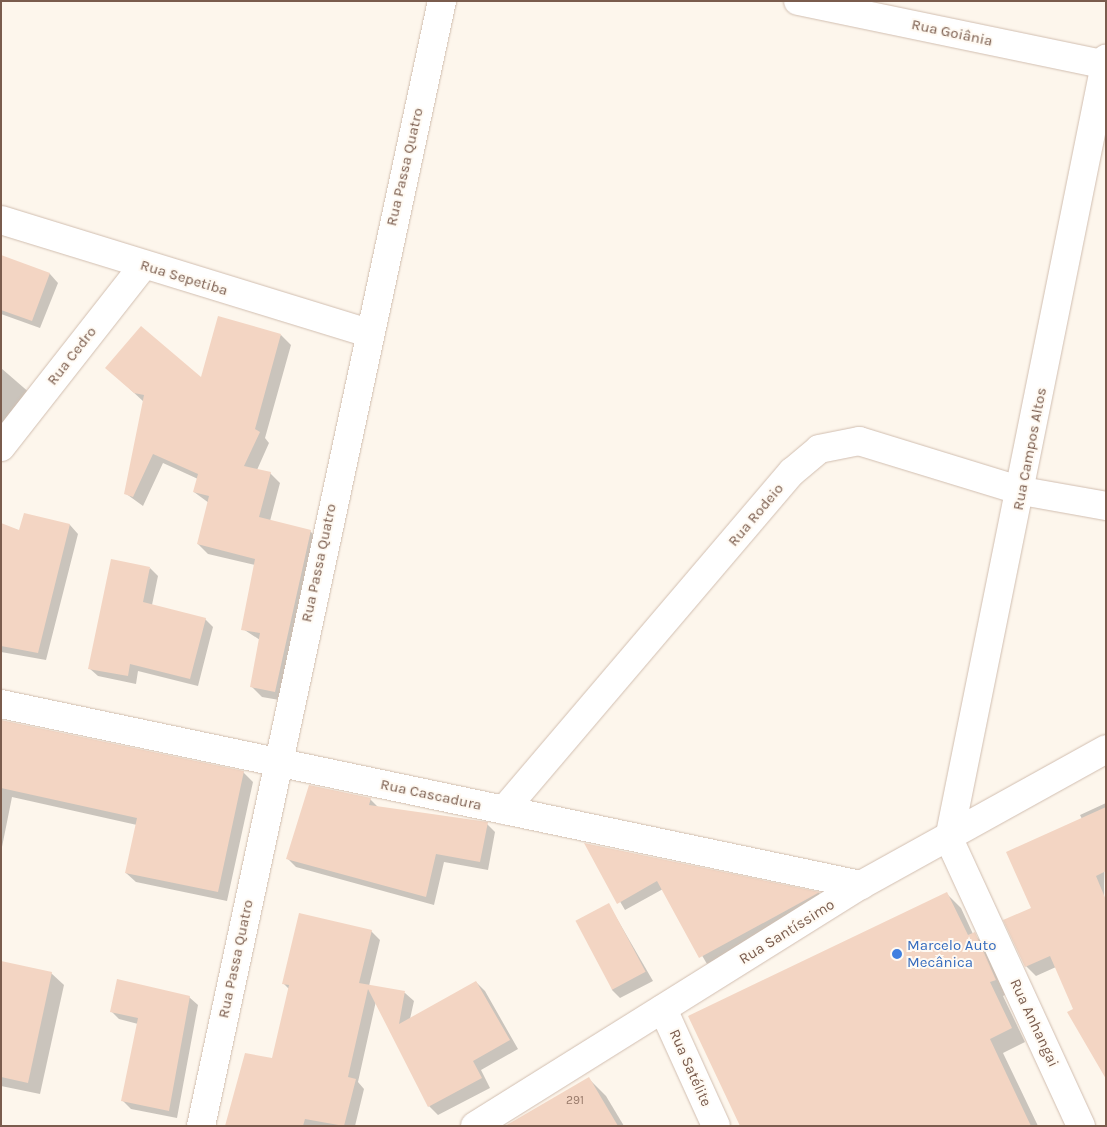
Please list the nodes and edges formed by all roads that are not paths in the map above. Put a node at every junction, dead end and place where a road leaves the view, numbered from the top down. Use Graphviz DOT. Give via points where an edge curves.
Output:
graph roads {
  1 [pos="442,1"];
  2 [pos="798,1"];
  3 [pos="1105,63"];
  4 [pos="1,220"];
  5 [pos="143,266"];
  6 [pos="368,333"];
  7 [pos="1,447"];
  8 [pos="1022,490"];
  9 [pos="1106,506"];
  10 [pos="1,704"];
  11 [pos="1106,750"];
  12 [pos="277,763"];
  13 [pos="504,810"];
  14 [pos="949,839"];
  15 [pos="861,886"];
  16 [pos="663,1009"];
  17 [pos="201,1126"];
  18 [pos="476,1126"];
  19 [pos="716,1126"];
  20 [pos="1081,1126"];
  1 -- 6 [label="street, Rua Passa Quatro"];
  2 -- 3 [label="street, Rua Goiânia"];
  3 -- 8 [label="street, Rua Campos Altos"];
  4 -- 5 [label="street, Rua Sepetiba"];
  5 -- 6 [label="street, Rua Sepetiba"];
  5 -- 7 [label="street, Rua Cedro"];
  6 -- 12 [label="street, Rua Passa Quatro"];
  8 -- 9 [label="street, Rua Rodeio"];
  8 -- 13 [label="street, Rua Rodeio" via="859,441 819,449 792,472"];
  8 -- 14 [label="street, Rua Campos Altos"];
  10 -- 12 [label="street, Rua Cascadura"];
  11 -- 14 [label="street, Rua Santíssimo"];
  12 -- 13 [label="street, Rua Cascadura"];
  12 -- 17 [label="street, Rua Passa Quatro"];
  13 -- 15 [label="street, Rua Cascadura"];
  14 -- 15 [label="street, Rua Santíssimo"];
  14 -- 20 [label="street, Rua Anhangai"];
  15 -- 16 [label="street, Rua Santíssimo"];
  16 -- 18 [label="street, Rua Santíssimo"];
  16 -- 19 [label="street, Rua Satélite"];
}
